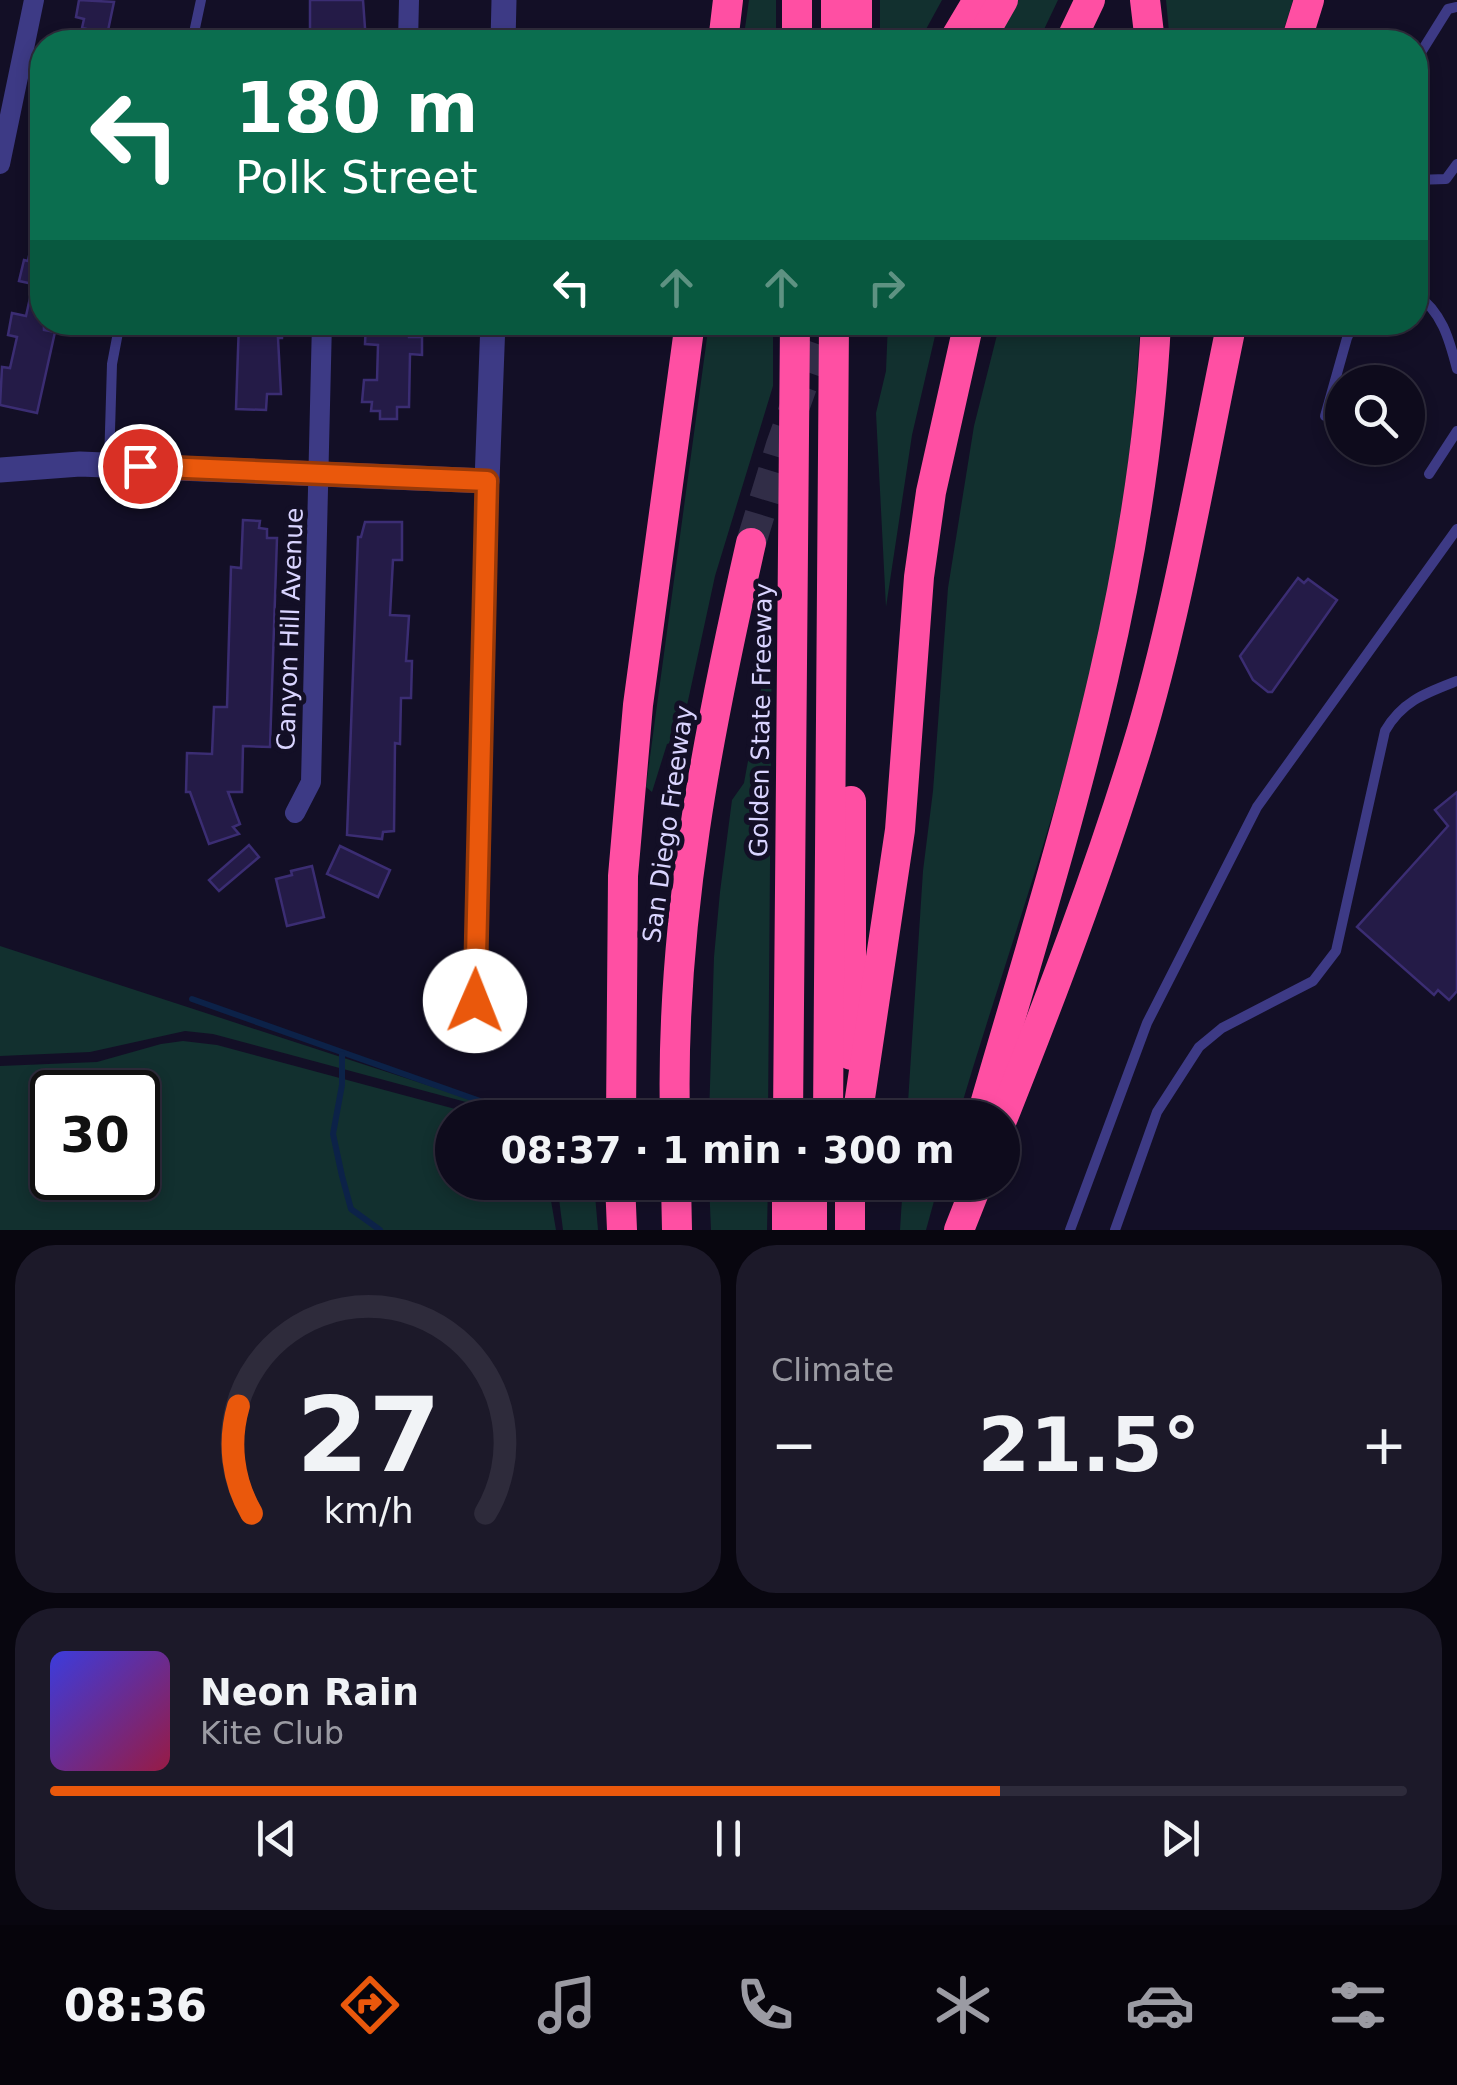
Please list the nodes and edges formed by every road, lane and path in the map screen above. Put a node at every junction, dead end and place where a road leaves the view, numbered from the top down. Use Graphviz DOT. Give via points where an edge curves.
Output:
graph roads {
  1 [pos="201,0"];
  2 [pos="409,0"];
  3 [pos="504,0"];
  4 [pos="728,0"];
  5 [pos="797,0"];
  6 [pos="836,0"];
  7 [pos="857,0"];
  8 [pos="978,0"];
  9 [pos="1004,0"];
  10 [pos="1090,0"];
  11 [pos="1145,0"];
  12 [pos="1309,0"];
  13 [pos="30,1"];
  14 [pos="1453,5"];
  15 [pos="195,30"];
  16 [pos="408,30"];
  17 [pos="503,30"];
  18 [pos="724,30"];
  19 [pos="797,30"];
  20 [pos="836,30"];
  21 [pos="857,30"];
  22 [pos="961,30"];
  23 [pos="985,30"];
  24 [pos="1076,30"];
  25 [pos="1148,30"];
  26 [pos="1300,30"];
  27 [pos="1428,42"];
  28 [pos="0,164"];
  29 [pos="1457,164"];
  30 [pos="1428,180"];
  31 [pos="1428,302"];
  32 [pos="118,335"];
  33 [pos="322,335"];
  34 [pos="493,335"];
  35 [pos="688,335"];
  36 [pos="794,335"];
  37 [pos="834,335"];
  38 [pos="855,335"];
  39 [pos="966,335"];
  40 [pos="1155,335"];
  41 [pos="1229,335"];
  42 [pos="1350,335"];
  43 [pos="1341,365"];
  44 [pos="1457,369"];
  45 [pos="1457,431"];
  46 [pos="108,465"];
  47 [pos="0,470"];
  48 [pos="320,473"];
  49 [pos="1429,474"];
  50 [pos="487,481"];
  51 [pos="794,490"];
  52 [pos="1457,529"];
  53 [pos="751,543"];
  54 [pos="1457,681"];
  55 [pos="294,813"];
  56 [pos="475,1001"];
  57 [pos="621,1100"];
  58 [pos="675,1100"];
  59 [pos="788,1100"];
  60 [pos="814,1100"];
  61 [pos="828,1100"];
  62 [pos="854,1100"];
  63 [pos="857,1100"];
  64 [pos="986,1100"];
  65 [pos="1010,1100"];
  66 [pos="621,1200"];
  67 [pos="676,1200"];
  68 [pos="787,1200"];
  69 [pos="812,1200"];
  70 [pos="828,1200"];
  71 [pos="850,1200"];
  72 [pos="958,1200"];
  73 [pos="971,1200"];
  74 [pos="622,1230"];
  75 [pos="677,1230"];
  76 [pos="786,1230"];
  77 [pos="812,1230"];
  78 [pos="827,1230"];
  79 [pos="850,1230"];
  80 [pos="951,1230"];
  81 [pos="959,1230"];
  82 [pos="1070,1230"];
  83 [pos="1115,1230"];
  1 -- 15 [label="lane"];
  2 -- 16 [label="street"];
  3 -- 17 [label="street"];
  4 -- 18 [label="highway"];
  5 -- 19 [label="highway"];
  6 -- 20 [label="highway"];
  7 -- 21 [label="highway"];
  8 -- 22 [label="highway"];
  9 -- 23 [label="highway"];
  10 -- 24 [label="highway"];
  11 -- 25 [label="highway"];
  12 -- 26 [label="highway"];
  13 -- 28 [label="street"];
  14 -- 27 [label="lane"];
  29 -- 30 [label="lane" via="1446,179"];
  31 -- 44 [label="lane" via="1444,324"];
  32 -- 46 [label="lane"];
  33 -- 48 [label="street, Canyon Hill Avenue"];
  34 -- 50 [label="street"];
  35 -- 57 [label="highway" via="638,705 623,876"];
  36 -- 51 [label="highway, Golden State Freeway"];
  37 -- 61 [label="highway"];
  38 -- 62 [label="highway"];
  39 -- 63 [label="highway" via="919,576 900,830"];
  40 -- 64 [label="highway" via="1144,474 1122,606 1079,784"];
  41 -- 65 [label="highway" via="1138,745 1068,955"];
  42 -- 43 [label="lane"];
  45 -- 49 [label="lane"];
  46 -- 47 [label="street"];
  46 -- 48 [label="street"];
  48 -- 50 [label="street"];
  48 -- 55 [label="street, Canyon Hill Avenue" via="310,782"];
  50 -- 56 [label="street"];
  51 -- 59 [label="highway, Golden State Freeway"];
  51 -- 60 [label="highway" via="818,530"];
  52 -- 82 [label="lane" via="1257,807 1146,1023"];
  53 -- 58 [label="highway, San Diego Freeway" via="697,803 680,948"];
  54 -- 83 [label="lane" via="1414,698 1386,731 1336,951 1313,982 1222,1028 1199,1047 1157,1112"];
  66 -- 74 [label="highway"];
  67 -- 75 [label="highway"];
  68 -- 76 [label="highway"];
  69 -- 77 [label="highway"];
  70 -- 78 [label="highway"];
  71 -- 79 [label="highway"];
  72 -- 80 [label="highway"];
  73 -- 81 [label="highway"];
}
